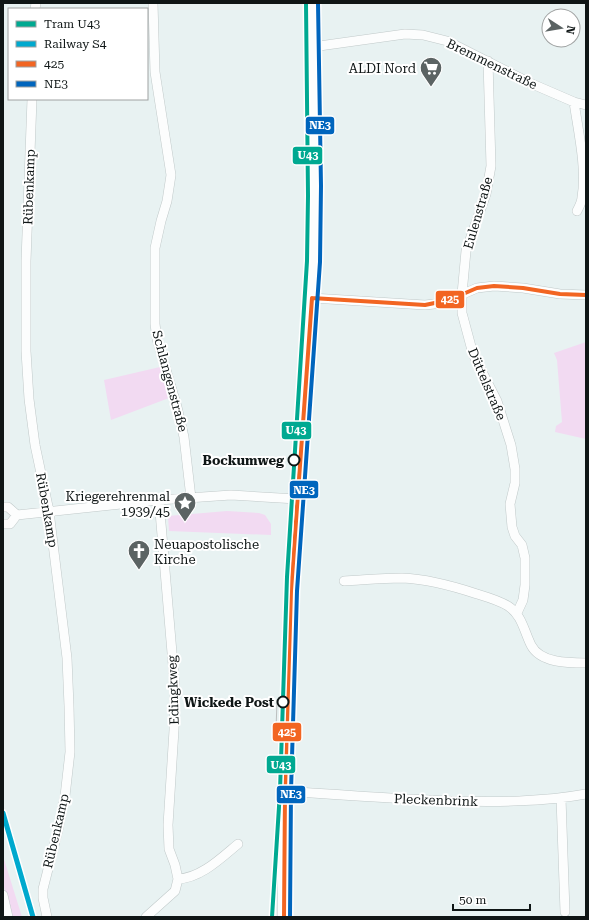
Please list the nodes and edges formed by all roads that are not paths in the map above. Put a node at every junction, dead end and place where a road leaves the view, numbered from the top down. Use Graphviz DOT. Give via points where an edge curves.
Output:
graph roads {
  1 [pos="153,3"];
  2 [pos="312,3"];
  3 [pos="312,47"];
  4 [pos="488,61"];
  5 [pos="32,100"];
  6 [pos="574,102"];
  7 [pos="586,105"];
  8 [pos="577,212"];
  9 [pos="462,294"];
  10 [pos="586,295"];
  11 [pos="312,298"];
  12 [pos="191,498"];
  13 [pos="297,499"];
  14 [pos="159,500"];
  15 [pos="3,507"];
  16 [pos="49,511"];
  17 [pos="17,515"];
  18 [pos="3,524"];
  19 [pos="344,581"];
  20 [pos="517,613"];
  21 [pos="586,663"];
  22 [pos="285,791"];
  23 [pos="586,794"];
  24 [pos="561,798"];
  25 [pos="238,844"];
  26 [pos="178,879"];
  27 [pos="3,895"];
  28 [pos="565,912"];
  29 [pos="8,917"];
  30 [pos="47,917"];
  31 [pos="146,917"];
  32 [pos="284,917"];
  1 -- 12 [label="street, Schlangenstraße" via="155,72 171,176 155,248 155,324 184,437"];
  2 -- 3 [label="main road"];
  3 -- 4 [label="street, Bremmenstraße" via="404,34 423,35 447,41"];
  3 -- 11 [label="main road" via="315,186"];
  4 -- 6 [label="street, Bremmenstraße"];
  4 -- 9 [label="street, Eulenstraße" via="491,166 486,194 466,251"];
  5 -- 16 [label="street, Rübenkamp" via="26,261 26,351 35,445"];
  6 -- 7 [label="street, Bremmenstraße"];
  6 -- 8 [label="street" via="584,184"];
  9 -- 10 [label="street" via="477,288 510,286 560,294"];
  9 -- 11 [label="street" via="449,300 425,305"];
  9 -- 20 [label="street, Düttelstraße" via="462,314 472,354 498,401 511,445 515,469 510,504 512,527 522,545 525,558 523,600"];
  11 -- 13 [label="main road"];
  12 -- 13 [label="street" via="231,495"];
  12 -- 14 [label="street"];
  13 -- 22 [label="main road" via="291,591"];
  14 -- 16 [label="street"];
  14 -- 26 [label="street, Edingkweg" via="175,688 169,849"];
  15 -- 17 [label="street" via="8,507"];
  16 -- 17 [label="street"];
  16 -- 30 [label="street, Rübenkamp" via="67,658 70,752 62,812 43,889"];
  17 -- 18 [label="street" via="10,524"];
  19 -- 20 [label="street" via="402,578 433,582 497,600"];
  20 -- 21 [label="street" via="531,646 539,654 551,660"];
  22 -- 24 [label="street, Pleckenbrink" via="415,800 496,802"];
  22 -- 32 [label="main road"];
  23 -- 24 [label="street, Pleckenbrink"];
  24 -- 28 [label="street"];
  25 -- 26 [label="street" via="194,876"];
  26 -- 31 [label="street" via="175,891"];
  27 -- 29 [label="street"];
}
